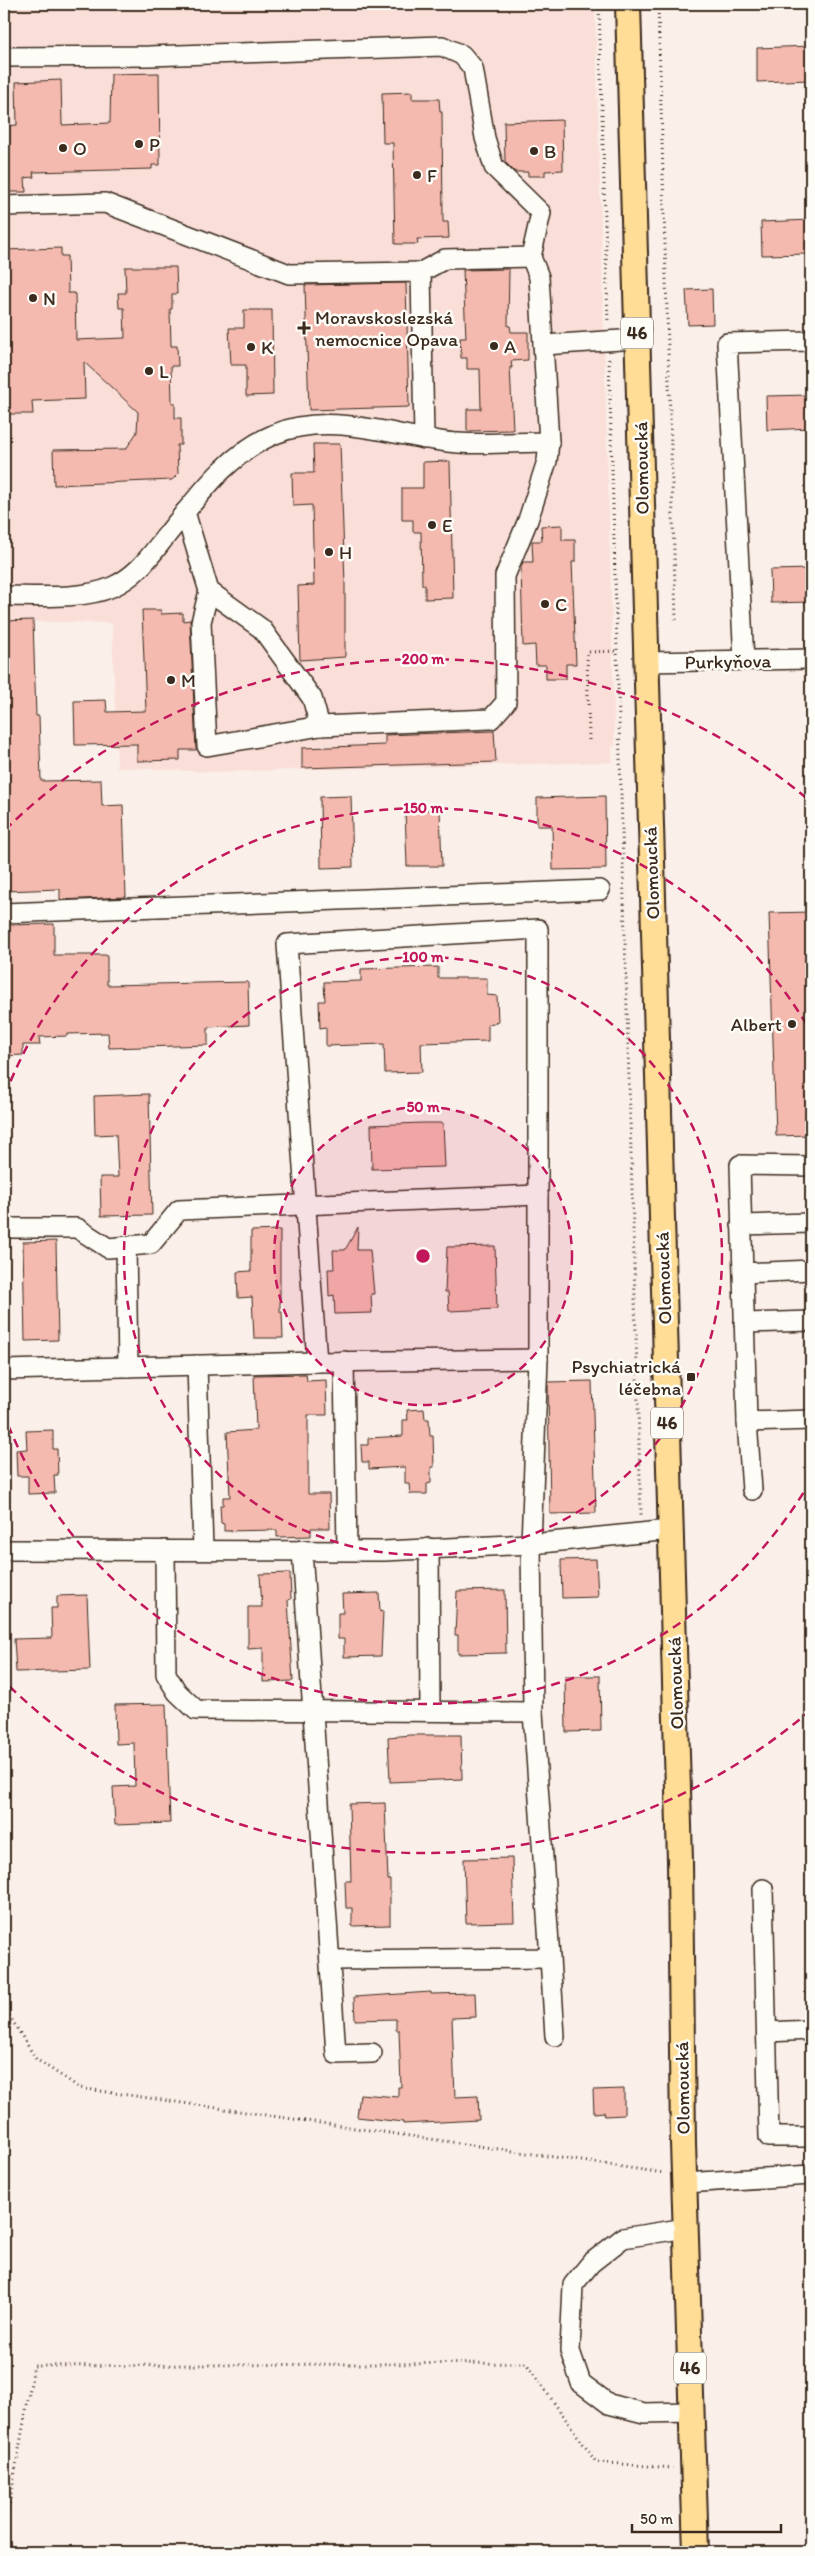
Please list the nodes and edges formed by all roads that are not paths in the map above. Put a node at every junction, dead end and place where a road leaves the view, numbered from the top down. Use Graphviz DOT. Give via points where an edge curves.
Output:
graph roads {
  1 [pos="628,4"];
  2 [pos="4,57"];
  3 [pos="4,206"];
  4 [pos="531,256"];
  5 [pos="421,272"];
  6 [pos="638,339"];
  7 [pos="811,341"];
  8 [pos="543,345"];
  9 [pos="424,439"];
  10 [pos="549,442"];
  11 [pos="185,512"];
  12 [pos="209,591"];
  13 [pos="4,596"];
  14 [pos="811,659"];
  15 [pos="744,660"];
  16 [pos="645,662"];
  17 [pos="320,726"];
  18 [pos="600,890"];
  19 [pos="4,914"];
  20 [pos="811,1166"];
  21 [pos="538,1195"];
  22 [pos="306,1206"];
  23 [pos="811,1223"];
  24 [pos="741,1225"];
  25 [pos="4,1228"];
  26 [pos="126,1246"];
  27 [pos="811,1270"];
  28 [pos="743,1273"];
  29 [pos="811,1321"];
  30 [pos="744,1323"];
  31 [pos="538,1359"];
  32 [pos="344,1361"];
  33 [pos="317,1362"];
  34 [pos="197,1365"];
  35 [pos="128,1367"];
  36 [pos="4,1370"];
  37 [pos="811,1420"];
  38 [pos="747,1422"];
  39 [pos="752,1490"];
  40 [pos="670,1530"];
  41 [pos="531,1544"];
  42 [pos="429,1548"];
  43 [pos="4,1550"];
  44 [pos="165,1550"];
  45 [pos="203,1550"];
  46 [pos="302,1550"];
  47 [pos="347,1550"];
  48 [pos="313,1711"];
  49 [pos="430,1711"];
  50 [pos="533,1712"];
  51 [pos="764,1888"];
  52 [pos="550,1958"];
  53 [pos="330,1960"];
  54 [pos="811,2030"];
  55 [pos="767,2032"];
  56 [pos="555,2036"];
  57 [pos="372,2053"];
  58 [pos="811,2137"];
  59 [pos="811,2175"];
  60 [pos="684,2180"];
  61 [pos="686,2228"];
  62 [pos="692,2412"];
  63 [pos="696,2552"];
  1 -- 6 [label="main road, Olomoucká / 46"];
  2 -- 4 [label="street" via="149,56 442,46 462,54 473,68 485,138 494,167 541,213"];
  3 -- 5 [label="street" via="105,203 288,274"];
  4 -- 5 [label="street" via="446,259"];
  4 -- 8 [label="street" via="539,277"];
  5 -- 9 [label="street"];
  6 -- 8 [label="street"];
  6 -- 16 [label="main road, Olomoucká / 46"];
  7 -- 15 [label="street" via="727,343"];
  8 -- 10 [label="street"];
  9 -- 10 [label="street" via="458,443"];
  9 -- 11 [label="street" via="338,425 306,426 276,434 245,451 212,478"];
  10 -- 17 [label="street" via="547,461 528,520 505,576 506,702 491,719"];
  11 -- 12 [label="street"];
  11 -- 13 [label="street" via="137,573 111,588 75,595"];
  12 -- 17 [label="street" via="262,628 312,698"];
  12 -- 17 [label="street" via="201,622 207,746"];
  14 -- 15 [label="street, Purkyňova"];
  15 -- 16 [label="street, Purkyňova"];
  16 -- 40 [label="main road, Olomoucká / 46"];
  18 -- 19 [label="street"];
  20 -- 24 [label="street" via="740,1165"];
  21 -- 22 [label="street"];
  21 -- 22 [label="street" via="538,929 288,944"];
  21 -- 31 [label="street"];
  22 -- 26 [label="street" via="179,1210 151,1244"];
  22 -- 33 [label="street"];
  23 -- 24 [label="street"];
  24 -- 28 [label="street"];
  25 -- 26 [label="street" via="76,1228 108,1248"];
  26 -- 35 [label="street"];
  27 -- 28 [label="street"];
  28 -- 30 [label="street"];
  29 -- 30 [label="street"];
  30 -- 38 [label="street"];
  31 -- 32 [label="street"];
  31 -- 41 [label="street"];
  32 -- 33 [label="street"];
  32 -- 47 [label="street"];
  33 -- 34 [label="street"];
  34 -- 35 [label="street"];
  34 -- 45 [label="street"];
  35 -- 36 [label="street"];
  37 -- 38 [label="street"];
  38 -- 39 [label="street"];
  40 -- 41 [label="street"];
  40 -- 60 [label="main road, Olomoucká / 46" via="680,1861"];
  41 -- 42 [label="street"];
  41 -- 50 [label="street"];
  42 -- 47 [label="street"];
  42 -- 49 [label="street"];
  43 -- 44 [label="street"];
  44 -- 45 [label="street"];
  44 -- 48 [label="street" via="166,1674 177,1692 196,1710"];
  45 -- 46 [label="street"];
  46 -- 47 [label="street"];
  46 -- 48 [label="street"];
  48 -- 49 [label="street"];
  48 -- 53 [label="street"];
  49 -- 50 [label="street"];
  50 -- 52 [label="street"];
  51 -- 55 [label="street"];
  52 -- 53 [label="street"];
  52 -- 56 [label="street"];
  53 -- 57 [label="street" via="336,2054"];
  54 -- 55 [label="street"];
  55 -- 58 [label="street" via="769,2137"];
  59 -- 60 [label="street"];
  60 -- 61 [label="main road, Olomoucká / 46"];
  61 -- 62 [label="main road, Olomoucká / 46"];
  61 -- 62 [label="street" via="622,2238 591,2264 574,2286 570,2351 581,2383 609,2404 644,2413"];
  62 -- 63 [label="main road, Olomoucká / 46"];
}
